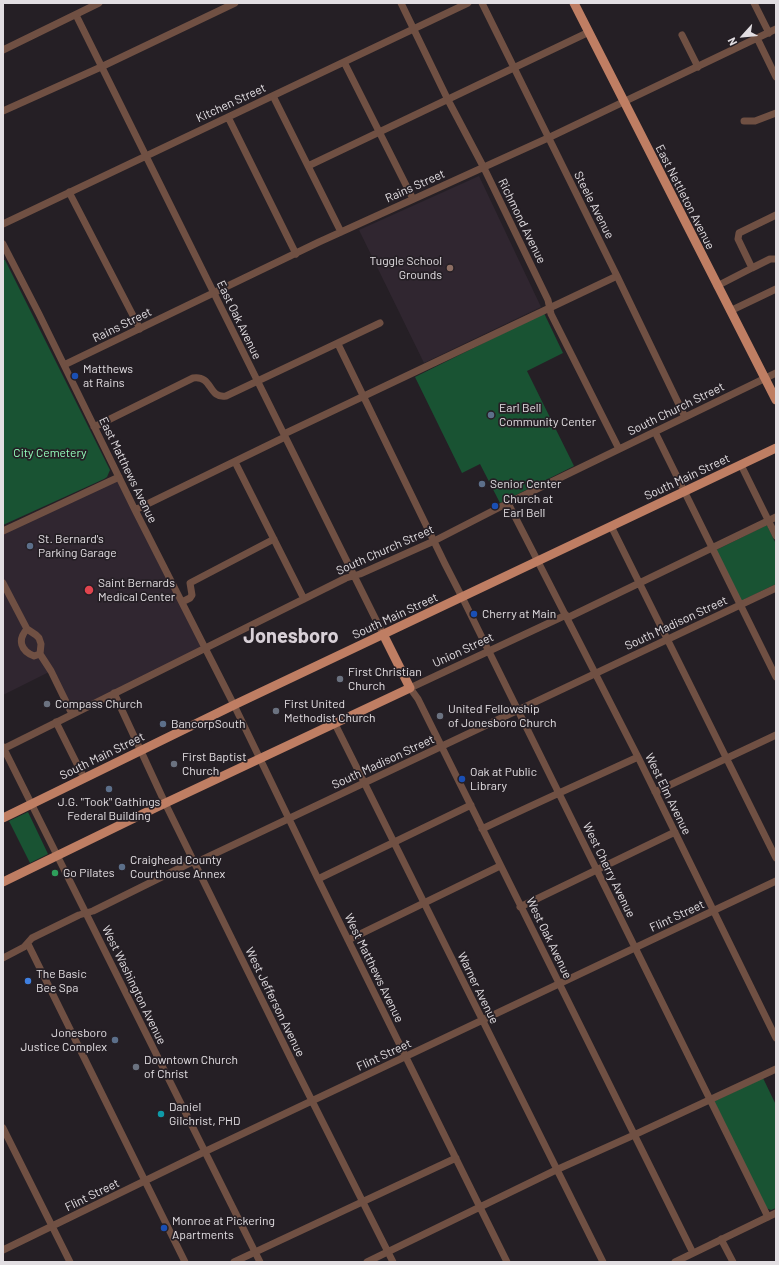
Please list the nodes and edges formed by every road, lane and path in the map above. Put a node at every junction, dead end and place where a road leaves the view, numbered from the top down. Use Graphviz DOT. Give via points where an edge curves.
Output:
graph roads {
  1 [pos="99,3"];
  2 [pos="235,3"];
  3 [pos="401,3"];
  4 [pos="468,3"];
  5 [pos="482,3"];
  6 [pos="574,3"];
  7 [pos="754,3"];
  8 [pos="76,15"];
  9 [pos="414,28"];
  10 [pos="776,29"];
  11 [pos="589,32"];
  12 [pos="769,33"];
  13 [pos="682,35"];
  14 [pos="757,38"];
  15 [pos="3,50"];
  16 [pos="344,62"];
  17 [pos="101,67"];
  18 [pos="698,67"];
  19 [pos="514,68"];
  20 [pos="776,77"];
  21 [pos="273,96"];
  22 [pos="448,100"];
  23 [pos="624,102"];
  24 [pos="3,111"];
  25 [pos="776,113"];
  26 [pos="228,116"];
  27 [pos="744,121"];
  28 [pos="379,132"];
  29 [pos="548,138"];
  30 [pos="146,156"];
  31 [pos="308,166"];
  32 [pos="484,168"];
  33 [pos="68,192"];
  34 [pos="413,199"];
  35 [pos="776,215"];
  36 [pos="3,224"];
  37 [pos="341,232"];
  38 [pos="3,244"];
  39 [pos="296,254"];
  40 [pos="776,259"];
  41 [pos="752,268"];
  42 [pos="617,276"];
  43 [pos="717,286"];
  44 [pos="776,289"];
  45 [pos="214,293"];
  46 [pos="550,308"];
  47 [pos="730,311"];
  48 [pos="380,324"];
  49 [pos="140,329"];
  50 [pos="338,344"];
  51 [pos="64,366"];
  52 [pos="776,373"];
  53 [pos="765,378"];
  54 [pos="257,381"];
  55 [pos="364,396"];
  56 [pos="776,400"];
  57 [pos="685,417"];
  58 [pos="94,427"];
  59 [pos="655,432"];
  60 [pos="284,436"];
  61 [pos="776,448"];
  62 [pos="619,449"];
  63 [pos="235,462"];
  64 [pos="741,464"];
  65 [pos="119,477"];
  66 [pos="684,492"];
  67 [pos="508,503"];
  68 [pos="135,510"];
  69 [pos="776,517"];
  70 [pos="768,521"];
  71 [pos="611,526"];
  72 [pos="3,531"];
  73 [pos="776,536"];
  74 [pos="274,539"];
  75 [pos="434,541"];
  76 [pos="712,548"];
  77 [pos="537,561"];
  78 [pos="353,576"];
  79 [pos="3,583"];
  80 [pos="640,583"];
  81 [pos="776,588"];
  82 [pos="462,597"];
  83 [pos="304,599"];
  84 [pos="182,602"];
  85 [pos="740,605"];
  86 [pos="567,617"];
  87 [pos="27,629"];
  88 [pos="383,634"];
  89 [pos="667,639"];
  90 [pos="205,648"];
  91 [pos="489,651"];
  92 [pos="40,654"];
  93 [pos="595,673"];
  94 [pos="776,677"];
  95 [pos="410,688"];
  96 [pos="114,693"];
  97 [pos="234,705"];
  98 [pos="518,710"];
  99 [pos="72,714"];
  100 [pos="56,722"];
  101 [pos="335,724"];
  102 [pos="776,735"];
  103 [pos="441,747"];
  104 [pos="3,748"];
  105 [pos="141,750"];
  106 [pos="638,757"];
  107 [pos="260,758"];
  108 [pos="726,758"];
  109 [pos="84,778"];
  110 [pos="364,783"];
  111 [pos="559,792"];
  112 [pos="655,792"];
  113 [pos="165,803"];
  114 [pos="32,804"];
  115 [pos="471,805"];
  116 [pos="3,818"];
  117 [pos="288,818"];
  118 [pos="482,829"];
  119 [pos="675,832"];
  120 [pos="393,844"];
  121 [pos="58,855"];
  122 [pos="776,858"];
  123 [pos="194,862"];
  124 [pos="500,866"];
  125 [pos="598,870"];
  126 [pos="318,879"];
  127 [pos="776,881"];
  128 [pos="3,882"];
  129 [pos="424,903"];
  130 [pos="520,907"];
  131 [pos="713,910"];
  132 [pos="86,914"];
  133 [pos="348,940"];
  134 [pos="28,944"];
  135 [pos="636,947"];
  136 [pos="3,958"];
  137 [pos="558,984"];
  138 [pos="482,1021"];
  139 [pos="776,1038"];
  140 [pos="405,1057"];
  141 [pos="776,1068"];
  142 [pos="710,1099"];
  143 [pos="312,1102"];
  144 [pos="3,1128"];
  145 [pos="634,1135"];
  146 [pos="204,1152"];
  147 [pos="456,1158"];
  148 [pos="556,1170"];
  149 [pos="145,1182"];
  150 [pos="362,1202"];
  151 [pos="480,1207"];
  152 [pos="776,1213"];
  153 [pos="768,1217"];
  154 [pos="52,1227"];
  155 [pos="721,1239"];
  156 [pos="3,1250"];
  157 [pos="388,1252"];
  158 [pos="255,1253"];
  159 [pos="693,1253"];
  160 [pos="70,1262"];
  161 [pos="185,1262"];
  162 [pos="234,1262"];
  163 [pos="260,1262"];
  164 [pos="367,1262"];
  165 [pos="393,1262"];
  166 [pos="507,1262"];
  167 [pos="603,1262"];
  168 [pos="675,1262"];
  169 [pos="733,1262"];
  1 -- 8 [label="street"];
  2 -- 17 [label="street"];
  3 -- 9 [label="street, Richmond Avenue"];
  4 -- 9 [label="street, Kitchen Street"];
  5 -- 19 [label="street, Steele Avenue"];
  6 -- 11 [label="main road, East Nettleton Avenue"];
  7 -- 12 [label="street"];
  8 -- 15 [label="street"];
  8 -- 17 [label="street, East Oak Avenue"];
  9 -- 16 [label="street, Kitchen Street"];
  9 -- 22 [label="street, Richmond Avenue"];
  10 -- 12 [label="street, Rains Street"];
  11 -- 19 [label="street"];
  11 -- 23 [label="main road, East Nettleton Avenue"];
  12 -- 14 [label="street, Rains Street"];
  13 -- 18 [label="street"];
  14 -- 18 [label="street, Rains Street"];
  14 -- 20 [label="street"];
  16 -- 21 [label="street, Kitchen Street"];
  16 -- 28 [label="street"];
  17 -- 24 [label="street"];
  17 -- 30 [label="street, East Oak Avenue"];
  18 -- 23 [label="street, Rains Street"];
  19 -- 22 [label="street"];
  19 -- 29 [label="street, Steele Avenue"];
  21 -- 26 [label="street, Kitchen Street"];
  21 -- 31 [label="street"];
  22 -- 28 [label="street"];
  22 -- 32 [label="street, Richmond Avenue"];
  23 -- 29 [label="street, Rains Street"];
  23 -- 43 [label="main road, East Nettleton Avenue"];
  25 -- 27 [label="street" via="755,121"];
  26 -- 30 [label="street, Kitchen Street"];
  26 -- 39 [label="street"];
  28 -- 31 [label="street"];
  28 -- 34 [label="street"];
  29 -- 32 [label="street, Rains Street"];
  29 -- 42 [label="street, Steele Avenue"];
  30 -- 33 [label="street, Kitchen Street"];
  30 -- 45 [label="street, East Oak Avenue"];
  31 -- 37 [label="street"];
  32 -- 34 [label="street, Rains Street"];
  32 -- 46 [label="street, Richmond Avenue"];
  33 -- 36 [label="street, Kitchen Street"];
  33 -- 49 [label="street"];
  34 -- 37 [label="street, Rains Street"];
  35 -- 41 [label="street" via="738,235"];
  37 -- 39 [label="street, Rains Street"];
  38 -- 51 [label="street, East Matthews Avenue"];
  39 -- 45 [label="street, Rains Street"];
  40 -- 41 [label="street"];
  41 -- 43 [label="street"];
  42 -- 46 [label="street"];
  42 -- 57 [label="street, Steele Avenue"];
  43 -- 47 [label="main road, East Nettleton Avenue"];
  44 -- 47 [label="street"];
  45 -- 49 [label="street, Rains Street"];
  45 -- 54 [label="street, East Oak Avenue"];
  46 -- 55 [label="street"];
  46 -- 62 [label="street, Richmond Avenue" via="554,321"];
  47 -- 53 [label="main road, East Nettleton Avenue"];
  48 -- 50 [label="street"];
  49 -- 51 [label="street, Rains Street"];
  50 -- 54 [label="street"];
  50 -- 55 [label="street, West Cherry Avenue"];
  51 -- 58 [label="street, East Matthews Avenue"];
  52 -- 53 [label="street, South Church Street"];
  53 -- 56 [label="main road, East Nettleton Avenue"];
  53 -- 57 [label="street, South Church Street"];
  54 -- 58 [label="street" via="221,397 207,381 193,378"];
  54 -- 60 [label="street, East Oak Avenue"];
  55 -- 60 [label="street"];
  55 -- 75 [label="street, West Cherry Avenue"];
  57 -- 59 [label="street, South Church Street"];
  58 -- 65 [label="street, East Matthews Avenue"];
  59 -- 62 [label="street, South Church Street"];
  59 -- 66 [label="street"];
  60 -- 63 [label="street"];
  60 -- 78 [label="street, East Oak Avenue"];
  61 -- 64 [label="main road, South Main Street"];
  62 -- 67 [label="street, South Church Street"];
  63 -- 68 [label="street"];
  63 -- 74 [label="street"];
  64 -- 66 [label="main road, South Main Street"];
  64 -- 70 [label="street"];
  65 -- 68 [label="street, East Matthews Avenue"];
  65 -- 72 [label="street"];
  66 -- 71 [label="main road, South Main Street"];
  66 -- 76 [label="street"];
  67 -- 75 [label="street, South Church Street"];
  67 -- 77 [label="street, West Elm Avenue"];
  68 -- 84 [label="street, East Matthews Avenue"];
  69 -- 70 [label="street, Union Street"];
  70 -- 73 [label="street"];
  70 -- 76 [label="street, Union Street"];
  71 -- 77 [label="main road, South Main Street"];
  71 -- 80 [label="street"];
  74 -- 83 [label="street"];
  74 -- 84 [label="street" via="190,583 192,595"];
  75 -- 78 [label="street, South Church Street"];
  75 -- 82 [label="street, West Cherry Avenue"];
  76 -- 80 [label="street, Union Street"];
  76 -- 85 [label="street"];
  77 -- 82 [label="main road, South Main Street"];
  77 -- 86 [label="street, West Elm Avenue"];
  78 -- 83 [label="street, South Church Street"];
  78 -- 88 [label="street, East Oak Avenue"];
  79 -- 87 [label="street"];
  80 -- 86 [label="street, Union Street"];
  80 -- 89 [label="street"];
  81 -- 85 [label="street, South Madison Street"];
  82 -- 88 [label="main road, South Main Street"];
  82 -- 91 [label="street, West Cherry Avenue"];
  83 -- 90 [label="street, South Church Street"];
  84 -- 90 [label="street, East Matthews Avenue"];
  85 -- 89 [label="street, South Madison Street"];
  85 -- 94 [label="street"];
  86 -- 91 [label="street, Union Street"];
  86 -- 93 [label="street, West Elm Avenue"];
  87 -- 92 [label="street" via="39,638"];
  87 -- 92 [label="street" via="22,638 23,648 28,654"];
  88 -- 95 [label="main road, West Oak Avenue"];
  88 -- 97 [label="main road, South Main Street"];
  89 -- 93 [label="street, South Madison Street"];
  89 -- 108 [label="street"];
  90 -- 96 [label="street, South Church Street"];
  90 -- 97 [label="street, East Matthews Avenue"];
  91 -- 95 [label="street, Union Street"];
  91 -- 98 [label="street, West Cherry Avenue"];
  92 -- 99 [label="street"];
  93 -- 98 [label="street, South Madison Street"];
  93 -- 106 [label="street, West Elm Avenue"];
  95 -- 101 [label="main road, Union Street"];
  95 -- 103 [label="street, West Oak Avenue"];
  96 -- 99 [label="street, South Church Street"];
  96 -- 105 [label="street, West Jefferson Avenue"];
  97 -- 105 [label="main road, South Main Street"];
  97 -- 107 [label="street, West Matthews Avenue"];
  98 -- 103 [label="street, South Madison Street"];
  98 -- 111 [label="street, West Cherry Avenue"];
  99 -- 100 [label="street, South Church Street"];
  100 -- 104 [label="street, South Church Street"];
  100 -- 109 [label="street"];
  101 -- 107 [label="main road, Union Street"];
  101 -- 110 [label="street, Warner Avenue"];
  102 -- 108 [label="street"];
  103 -- 110 [label="street, South Madison Street"];
  103 -- 115 [label="street, West Oak Avenue"];
  104 -- 114 [label="street, West Washington Avenue"];
  105 -- 109 [label="main road, South Main Street"];
  105 -- 113 [label="street, West Jefferson Avenue"];
  106 -- 111 [label="street"];
  106 -- 112 [label="street, West Elm Avenue"];
  107 -- 113 [label="main road, Union Street"];
  107 -- 117 [label="street, West Matthews Avenue"];
  108 -- 112 [label="street"];
  108 -- 122 [label="street"];
  109 -- 114 [label="main road, South Main Street"];
  110 -- 117 [label="street, South Madison Street"];
  110 -- 120 [label="street, Warner Avenue"];
  111 -- 118 [label="street"];
  111 -- 125 [label="street, West Cherry Avenue"];
  112 -- 119 [label="street, West Elm Avenue"];
  113 -- 121 [label="main road, Union Street"];
  113 -- 123 [label="street, West Jefferson Avenue"];
  114 -- 116 [label="main road, South Main Street"];
  114 -- 121 [label="street, West Washington Avenue"];
  115 -- 118 [label="street, West Oak Avenue"];
  115 -- 120 [label="street"];
  117 -- 123 [label="street, South Madison Street"];
  117 -- 126 [label="street, West Matthews Avenue"];
  118 -- 124 [label="street, West Oak Avenue"];
  119 -- 125 [label="street"];
  119 -- 131 [label="street, West Elm Avenue"];
  120 -- 126 [label="street"];
  120 -- 129 [label="street, Warner Avenue"];
  121 -- 128 [label="main road, Union Street"];
  121 -- 132 [label="street, West Washington Avenue"];
  123 -- 132 [label="street, South Madison Street"];
  123 -- 143 [label="street, West Jefferson Avenue"];
  124 -- 129 [label="street"];
  124 -- 130 [label="street, West Oak Avenue"];
  125 -- 130 [label="street"];
  125 -- 135 [label="street, West Cherry Avenue"];
  126 -- 133 [label="street, West Matthews Avenue"];
  127 -- 131 [label="street, Flint Street"];
  129 -- 133 [label="street"];
  129 -- 138 [label="street, Warner Avenue"];
  130 -- 137 [label="street, West Oak Avenue"];
  131 -- 135 [label="street, Flint Street"];
  131 -- 139 [label="street, West Elm Avenue"];
  132 -- 134 [label="street, South Madison Street" via="32,938"];
  132 -- 146 [label="street, West Washington Avenue"];
  133 -- 140 [label="street, West Matthews Avenue"];
  134 -- 136 [label="street, South Madison Street"];
  134 -- 149 [label="street"];
  135 -- 137 [label="street, Flint Street"];
  135 -- 142 [label="street, West Cherry Avenue"];
  137 -- 138 [label="street, Flint Street"];
  137 -- 145 [label="street, West Oak Avenue"];
  138 -- 140 [label="street, Flint Street"];
  138 -- 148 [label="street, Warner Avenue"];
  140 -- 143 [label="street, Flint Street"];
  140 -- 147 [label="street, West Matthews Avenue"];
  141 -- 142 [label="street"];
  142 -- 145 [label="street"];
  142 -- 153 [label="street, West Cherry Avenue"];
  143 -- 146 [label="street, Flint Street"];
  143 -- 150 [label="street, West Jefferson Avenue"];
  144 -- 154 [label="street"];
  145 -- 148 [label="street"];
  145 -- 159 [label="street, West Oak Avenue"];
  146 -- 149 [label="street, Flint Street"];
  146 -- 158 [label="street, West Washington Avenue"];
  147 -- 150 [label="street"];
  147 -- 151 [label="street, West Matthews Avenue"];
  148 -- 151 [label="street"];
  148 -- 167 [label="street, Warner Avenue"];
  149 -- 154 [label="street, Flint Street"];
  149 -- 161 [label="street"];
  150 -- 157 [label="street, West Jefferson Avenue"];
  150 -- 158 [label="street"];
  151 -- 157 [label="street"];
  151 -- 166 [label="street, West Matthews Avenue"];
  152 -- 153 [label="street"];
  153 -- 155 [label="street"];
  154 -- 156 [label="street, Flint Street"];
  154 -- 160 [label="street"];
  155 -- 159 [label="street"];
  155 -- 169 [label="street"];
  157 -- 164 [label="street"];
  157 -- 165 [label="street, West Jefferson Avenue"];
  158 -- 162 [label="street"];
  158 -- 163 [label="street, West Washington Avenue"];
  159 -- 168 [label="street"];
}
